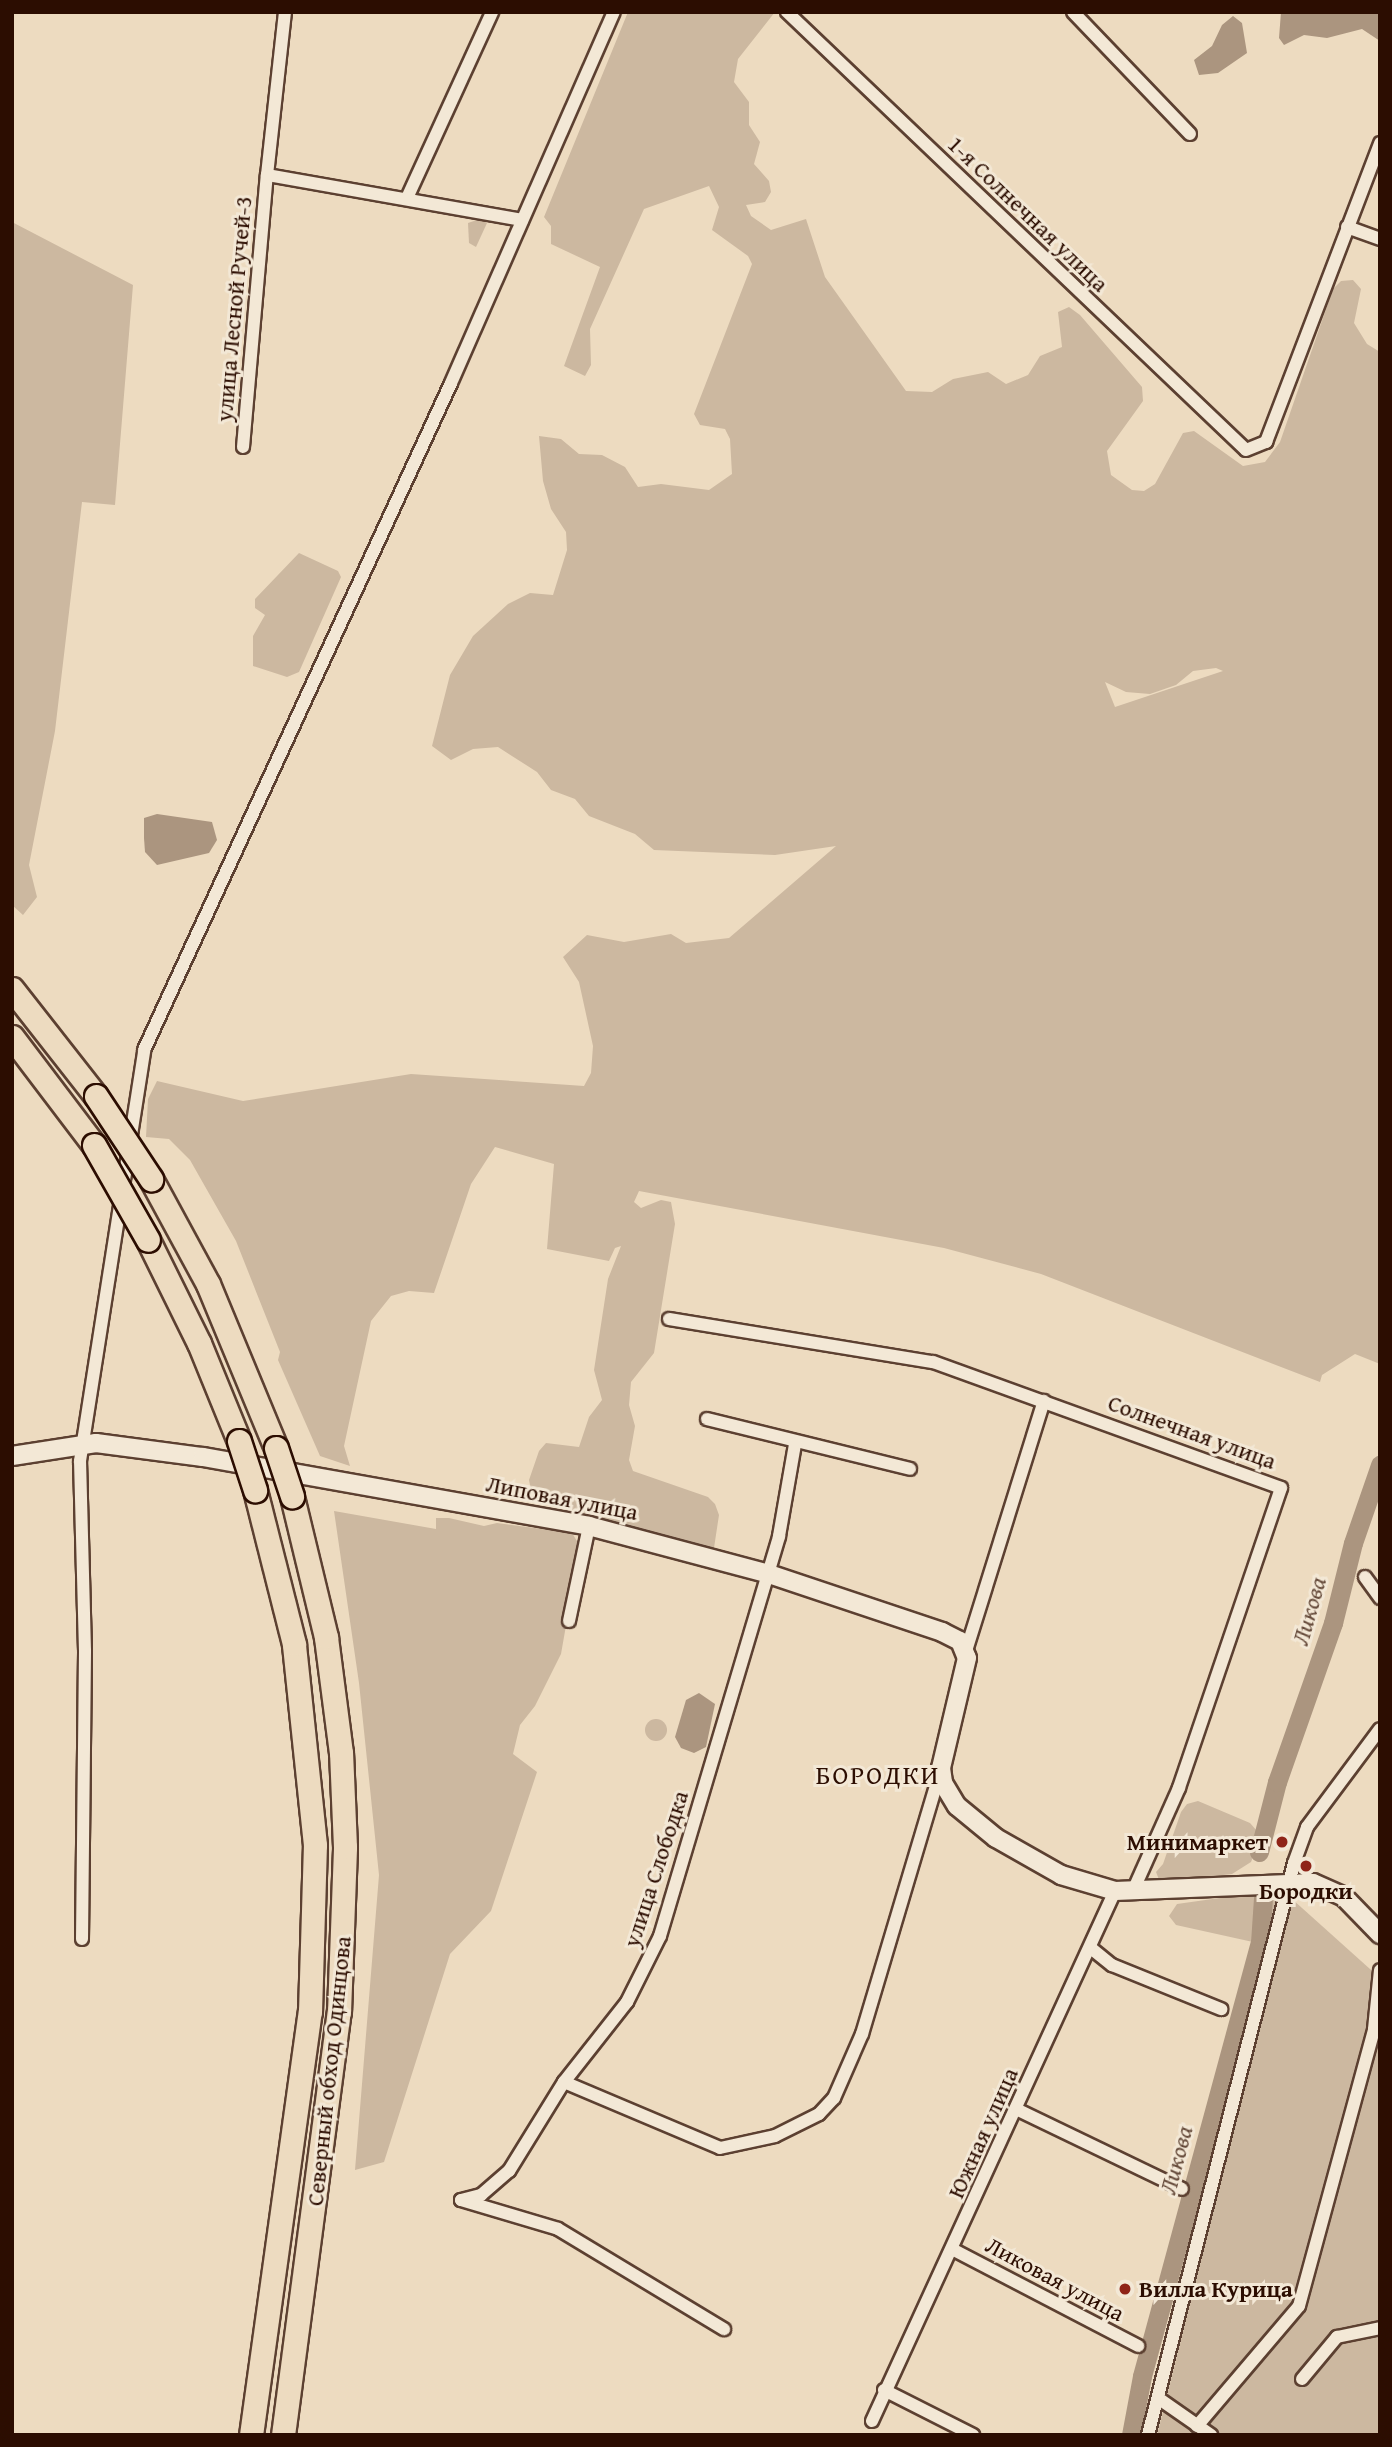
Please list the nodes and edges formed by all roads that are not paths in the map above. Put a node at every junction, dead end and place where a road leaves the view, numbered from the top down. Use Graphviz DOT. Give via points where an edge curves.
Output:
graph roads {
  1 [pos="285,12"];
  2 [pos="492,12"];
  3 [pos="614,12"];
  4 [pos="787,12"];
  5 [pos="1073,12"];
  6 [pos="1190,134"];
  7 [pos="1380,143"];
  8 [pos="267,175"];
  9 [pos="1380,182"];
  10 [pos="1366,185"];
  11 [pos="407,198"];
  12 [pos="522,220"];
  13 [pos="1347,227"];
  14 [pos="1380,239"];
  15 [pos="243,447"];
  16 [pos="12,989"];
  17 [pos="12,1037"];
  18 [pos="669,1319"];
  19 [pos="1044,1401"];
  20 [pos="707,1419"];
  21 [pos="82,1443"];
  22 [pos="795,1444"];
  23 [pos="12,1456"];
  24 [pos="910,1469"];
  25 [pos="589,1526"];
  26 [pos="766,1573"];
  27 [pos="1365,1577"];
  28 [pos="1380,1598"];
  29 [pos="569,1621"];
  30 [pos="966,1651"];
  31 [pos="1380,1729"];
  32 [pos="941,1768"];
  33 [pos="1289,1881"];
  34 [pos="1122,1891"];
  35 [pos="1380,1934"];
  36 [pos="82,1939"];
  37 [pos="1092,1949"];
  38 [pos="1380,1970"];
  39 [pos="1221,2009"];
  40 [pos="564,2082"];
  41 [pos="1016,2109"];
  42 [pos="1182,2189"];
  43 [pos="952,2249"];
  44 [pos="1380,2328"];
  45 [pos="724,2329"];
  46 [pos="1138,2346"];
  47 [pos="1302,2379"];
  48 [pos="884,2390"];
  49 [pos="1158,2398"];
  50 [pos="872,2421"];
  51 [pos="1198,2426"];
  52 [pos="251,2435"];
  53 [pos="283,2435"];
  54 [pos="973,2435"];
  55 [pos="1148,2435"];
  56 [pos="1211,2435"];
  1 -- 8 [label="street, улица Лесной Ручей-3"];
  2 -- 11 [label="street"];
  3 -- 12 [label="street"];
  4 -- 13 [label="street, 1-я Солнечная улица" via="1240,446 1253,450 1266,442"];
  5 -- 6 [label="street"];
  7 -- 10 [label="street"];
  8 -- 11 [label="street, улица Лесной Ручей-3"];
  8 -- 15 [label="street, улица Лесной Ручей-3"];
  9 -- 10 [label="street"];
  10 -- 13 [label="street"];
  11 -- 12 [label="street, улица Лесной Ручей-3"];
  12 -- 21 [label="street" via="149,1038 136,1081"];
  13 -- 14 [label="street"];
  16 -- 53 [label="highway, Северный обход Одинцова, bridge" via="96,1096 151,1179 208,1283 276,1448 326,1637 341,1754 345,1847 340,2012"];
  17 -- 52 [label="highway, Северный обход Одинцова, bridge" via="94,1145 199,1343 255,1490 294,1644 315,1845 310,2012"];
  18 -- 19 [label="street, Солнечная улица" via="933,1362"];
  19 -- 30 [label="street"];
  19 -- 34 [label="street, Солнечная улица" via="1278,1485 1282,1491 1178,1788"];
  20 -- 22 [label="street" via="775,1433"];
  21 -- 23 [label="street, Липовая улица"];
  21 -- 25 [label="street, Липовая улица" via="203,1457"];
  21 -- 36 [label="street"];
  22 -- 24 [label="street" via="833,1448"];
  22 -- 26 [label="street, улица Слободка" via="779,1536"];
  25 -- 26 [label="street, Липовая улица"];
  25 -- 29 [label="street"];
  26 -- 30 [label="street, Липовая улица" via="942,1632 960,1641"];
  26 -- 40 [label="street, улица Слободка" via="660,1937 627,2002"];
  27 -- 28 [label="street"];
  30 -- 32 [label="street"];
  31 -- 33 [label="street" via="1307,1827"];
  32 -- 34 [label="street" via="948,1795 996,1838 1061,1875"];
  32 -- 40 [label="street" via="862,2034 834,2098 819,2114 775,2136 720,2148"];
  33 -- 34 [label="street"];
  33 -- 35 [label="street" via="1330,1888"];
  33 -- 49 [label="street"];
  34 -- 37 [label="street, Южная улица"];
  37 -- 39 [label="street" via="1112,1965"];
  37 -- 41 [label="street, Южная улица"];
  38 -- 51 [label="street" via="1374,2029 1299,2306"];
  40 -- 45 [label="street, улица Слободка" via="509,2171 481,2195 461,2200 558,2229"];
  41 -- 42 [label="street"];
  41 -- 43 [label="street, Южная улица"];
  43 -- 46 [label="street, Ликовая улица"];
  43 -- 48 [label="street, Южная улица"];
  44 -- 47 [label="street" via="1337,2337"];
  48 -- 50 [label="street, Южная улица"];
  48 -- 54 [label="street"];
  49 -- 51 [label="street"];
  49 -- 55 [label="street"];
  51 -- 56 [label="street"];
}
